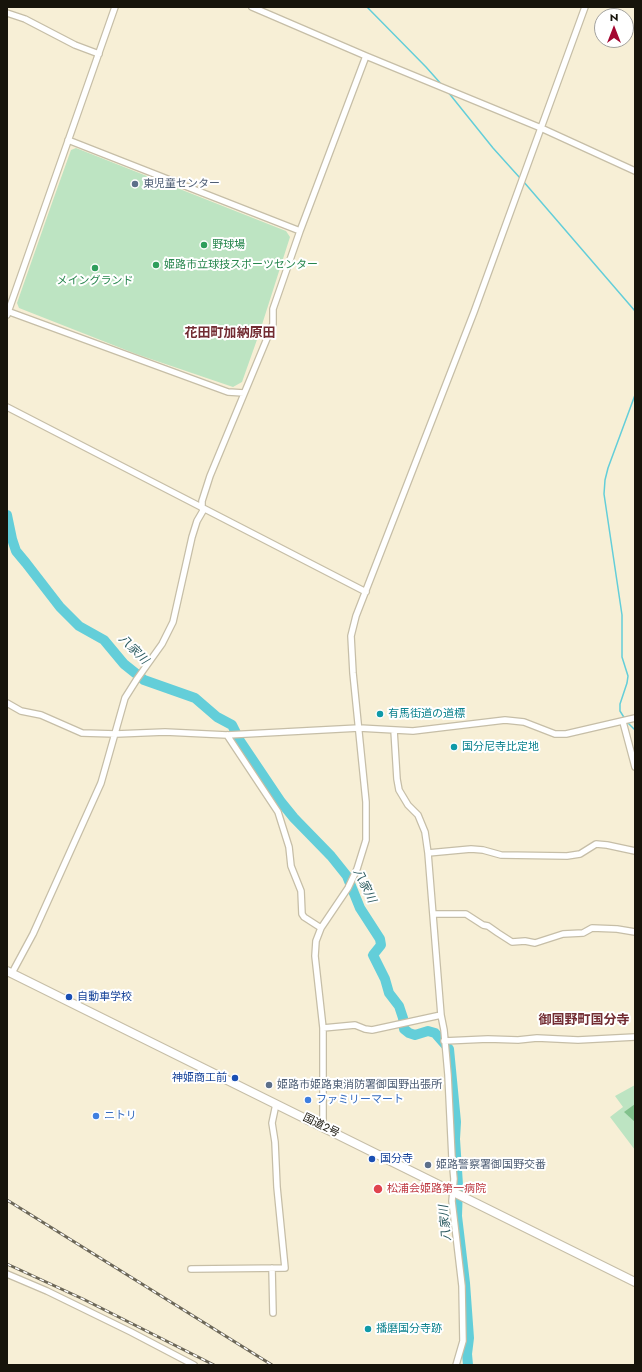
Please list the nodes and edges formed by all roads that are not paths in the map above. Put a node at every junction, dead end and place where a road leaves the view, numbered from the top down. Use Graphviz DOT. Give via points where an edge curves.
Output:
graph roads {
  1 [pos="115,7"];
  2 [pos="252,7"];
  3 [pos="585,7"];
  4 [pos="259,8"];
  5 [pos="7,13"];
  6 [pos="99,54"];
  7 [pos="366,56"];
  8 [pos="541,128"];
  9 [pos="68,140"];
  10 [pos="635,171"];
  11 [pos="300,231"];
  12 [pos="7,312"];
  13 [pos="244,393"];
  14 [pos="7,408"];
  15 [pos="203,509"];
  16 [pos="366,592"];
  17 [pos="7,703"];
  18 [pos="635,718"];
  19 [pos="623,722"];
  20 [pos="359,728"];
  21 [pos="394,730"];
  22 [pos="116,734"];
  23 [pos="228,736"];
  24 [pos="635,767"];
  25 [pos="635,851"];
  26 [pos="428,854"];
  27 [pos="433,914"];
  28 [pos="321,928"];
  29 [pos="635,932"];
  30 [pos="10,972"];
  31 [pos="441,1015"];
  32 [pos="323,1028"];
  33 [pos="635,1037"];
  34 [pos="444,1041"];
  35 [pos="276,1104"];
  36 [pos="323,1127"];
  37 [pos="453,1192"];
  38 [pos="272,1268"];
  39 [pos="191,1270"];
  40 [pos="7,1274"];
  41 [pos="635,1282"];
  42 [pos="273,1313"];
  43 [pos="194,1365"];
  44 [pos="456,1365"];
  1 -- 6 [label="street"];
  2 -- 4 [label="street"];
  3 -- 8 [label="street"];
  4 -- 7 [label="street"];
  5 -- 6 [label="street"];
  6 -- 9 [label="street"];
  7 -- 8 [label="street"];
  7 -- 11 [label="street"];
  8 -- 10 [label="street"];
  8 -- 16 [label="street" via="474,312"];
  9 -- 11 [label="street"];
  9 -- 12 [label="street"];
  11 -- 13 [label="street" via="273,309 272,324"];
  12 -- 13 [label="street" via="228,392"];
  13 -- 15 [label="street" via="210,476 202,501"];
  14 -- 15 [label="street"];
  15 -- 16 [label="street"];
  15 -- 22 [label="street" via="192,537 173,622 162,644 125,698"];
  16 -- 20 [label="street" via="351,636"];
  17 -- 22 [label="street" via="21,711 41,715 82,733"];
  18 -- 19 [label="street"];
  19 -- 21 [label="street" via="566,734 555,734 524,722 505,720 413,731"];
  19 -- 24 [label="street"];
  20 -- 21 [label="street"];
  20 -- 23 [label="street"];
  20 -- 28 [label="street" via="366,802 366,840 348,888"];
  21 -- 26 [label="street" via="399,790 418,815 425,832"];
  22 -- 23 [label="street" via="165,732"];
  22 -- 30 [label="street" via="101,783 33,934"];
  23 -- 28 [label="street" via="278,812 289,847 291,866 301,892 302,914"];
  25 -- 26 [label="street" via="596,844 580,854 567,856 500,855 471,849"];
  26 -- 27 [label="street"];
  27 -- 29 [label="street" via="466,914 512,942 535,943 563,934 583,933 592,928"];
  27 -- 31 [label="street"];
  28 -- 32 [label="street" via="316,941 315,956"];
  30 -- 35 [label="highway, 国道2号"];
  31 -- 32 [label="street" via="372,1030 355,1025"];
  31 -- 34 [label="street"];
  32 -- 36 [label="street"];
  33 -- 34 [label="street"];
  34 -- 37 [label="street"];
  35 -- 36 [label="highway, 国道2号"];
  35 -- 38 [label="street" via="272,1123 285,1268"];
  36 -- 37 [label="highway, 国道2号"];
  37 -- 41 [label="highway, 国道2号"];
  37 -- 44 [label="street" via="464,1322 463,1341"];
  38 -- 39 [label="street"];
  38 -- 42 [label="street"];
  40 -- 43 [label="street"];
}
